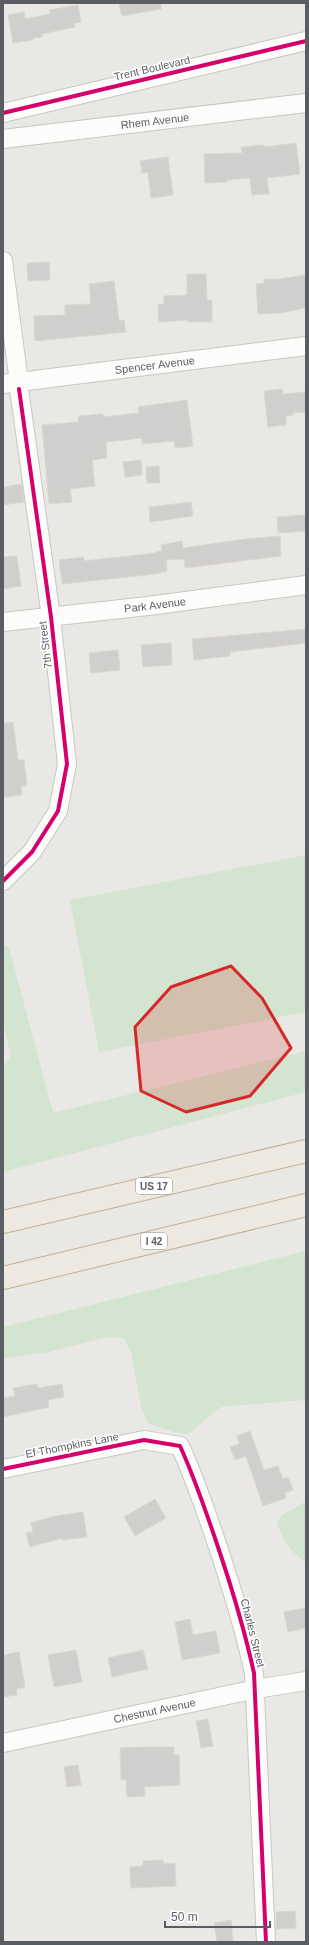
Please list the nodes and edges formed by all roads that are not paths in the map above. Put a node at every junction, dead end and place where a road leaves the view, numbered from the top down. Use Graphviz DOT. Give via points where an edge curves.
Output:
graph roads {
  1 [pos="306,41"];
  2 [pos="306,103"];
  3 [pos="3,113"];
  4 [pos="3,139"];
  5 [pos="3,261"];
  6 [pos="306,346"];
  7 [pos="306,354"];
  8 [pos="11,386"];
  9 [pos="306,585"];
  10 [pos="51,617"];
  11 [pos="3,622"];
  12 [pos="3,881"];
  13 [pos="306,1151"];
  14 [pos="306,1205"];
  15 [pos="3,1222"];
  16 [pos="3,1278"];
  17 [pos="144,1440"];
  18 [pos="3,1469"];
  19 [pos="306,1681"];
  20 [pos="256,1689"];
  21 [pos="3,1743"];
  22 [pos="266,1942"];
  1 -- 3 [label="street, Trent Boulevard"];
  2 -- 4 [label="street, Rhem Avenue"];
  5 -- 8 [label="street, 7th Street"];
  6 -- 8 [label="street, Spencer Avenue"];
  7 -- 8 [label="street, Spencer Avenue"];
  8 -- 10 [label="street, 7th Street"];
  9 -- 10 [label="street, Park Avenue"];
  10 -- 11 [label="street, Park Avenue"];
  10 -- 12 [label="street, 7th Street" via="66,764 58,811 32,852"];
  13 -- 15 [label="highway, US 17"];
  14 -- 16 [label="highway, I 42"];
  17 -- 18 [label="street, Ef Thompkins Lane"];
  17 -- 20 [label="street, Charles Street" via="180,1446 186,1459 228,1574 248,1644"];
  19 -- 20 [label="street, Chestnut Avenue"];
  20 -- 21 [label="street, Chestnut Avenue"];
  20 -- 22 [label="street, Charles Street"];
}
